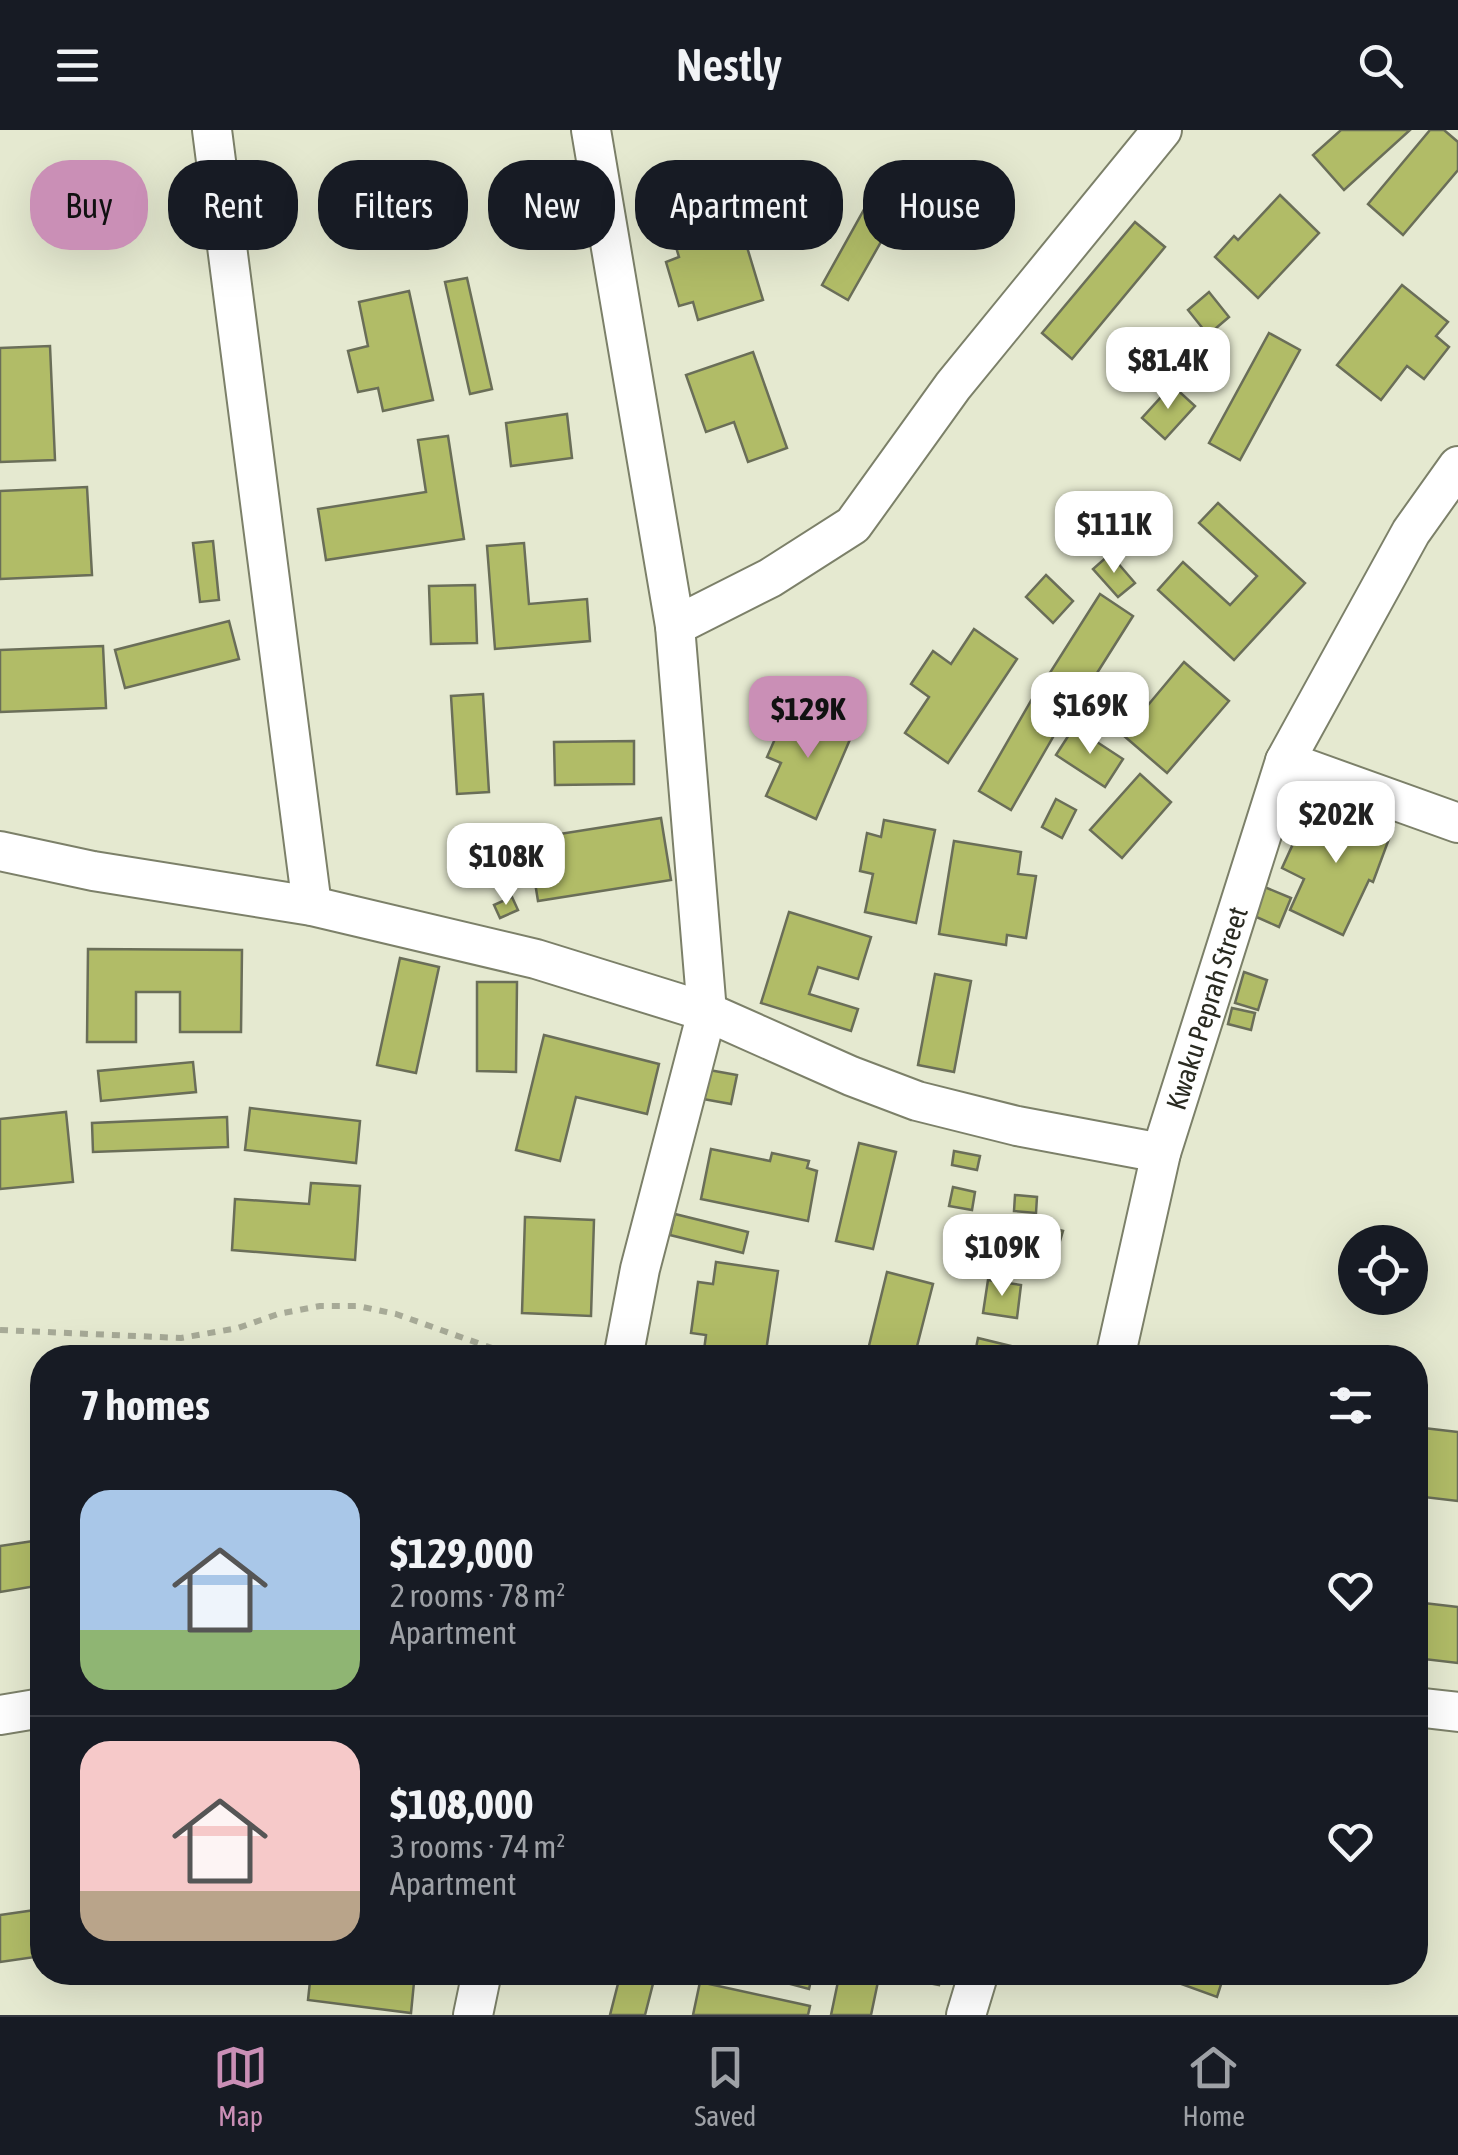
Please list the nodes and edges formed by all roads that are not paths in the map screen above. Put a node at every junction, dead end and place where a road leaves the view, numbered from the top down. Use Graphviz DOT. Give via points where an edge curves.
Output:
graph roads {
  1 [pos="212,130"];
  2 [pos="591,130"];
  3 [pos="1162,130"];
  4 [pos="1458,466"];
  5 [pos="675,626"];
  6 [pos="1285,761"];
  7 [pos="1458,823"];
  8 [pos="0,852"];
  9 [pos="312,906"];
  10 [pos="707,1012"];
  11 [pos="1161,1153"];
  12 [pos="625,1345"];
  13 [pos="1117,1345"];
  14 [pos="1428,1709"];
  15 [pos="30,1710"];
  16 [pos="1458,1712"];
  17 [pos="0,1714"];
  18 [pos="479,1985"];
  19 [pos="974,1985"];
  20 [pos="473,2015"];
  21 [pos="966,2015"];
  1 -- 9 [label="street"];
  2 -- 5 [label="street"];
  3 -- 5 [label="street" via="953,386 853,525 770,578"];
  4 -- 6 [label="street, Kwaku Peprah Street" via="1411,532"];
  5 -- 10 [label="street"];
  6 -- 7 [label="street"];
  6 -- 11 [label="street, Kwaku Peprah Street"];
  8 -- 9 [label="street"];
  9 -- 10 [label="street" via="536,959"];
  10 -- 11 [label="street" via="917,1101"];
  10 -- 12 [label="street"];
  11 -- 13 [label="street, Kwaku Peprah Street"];
  14 -- 16 [label="street"];
  15 -- 17 [label="street"];
  18 -- 20 [label="street"];
  19 -- 21 [label="street"];
}
